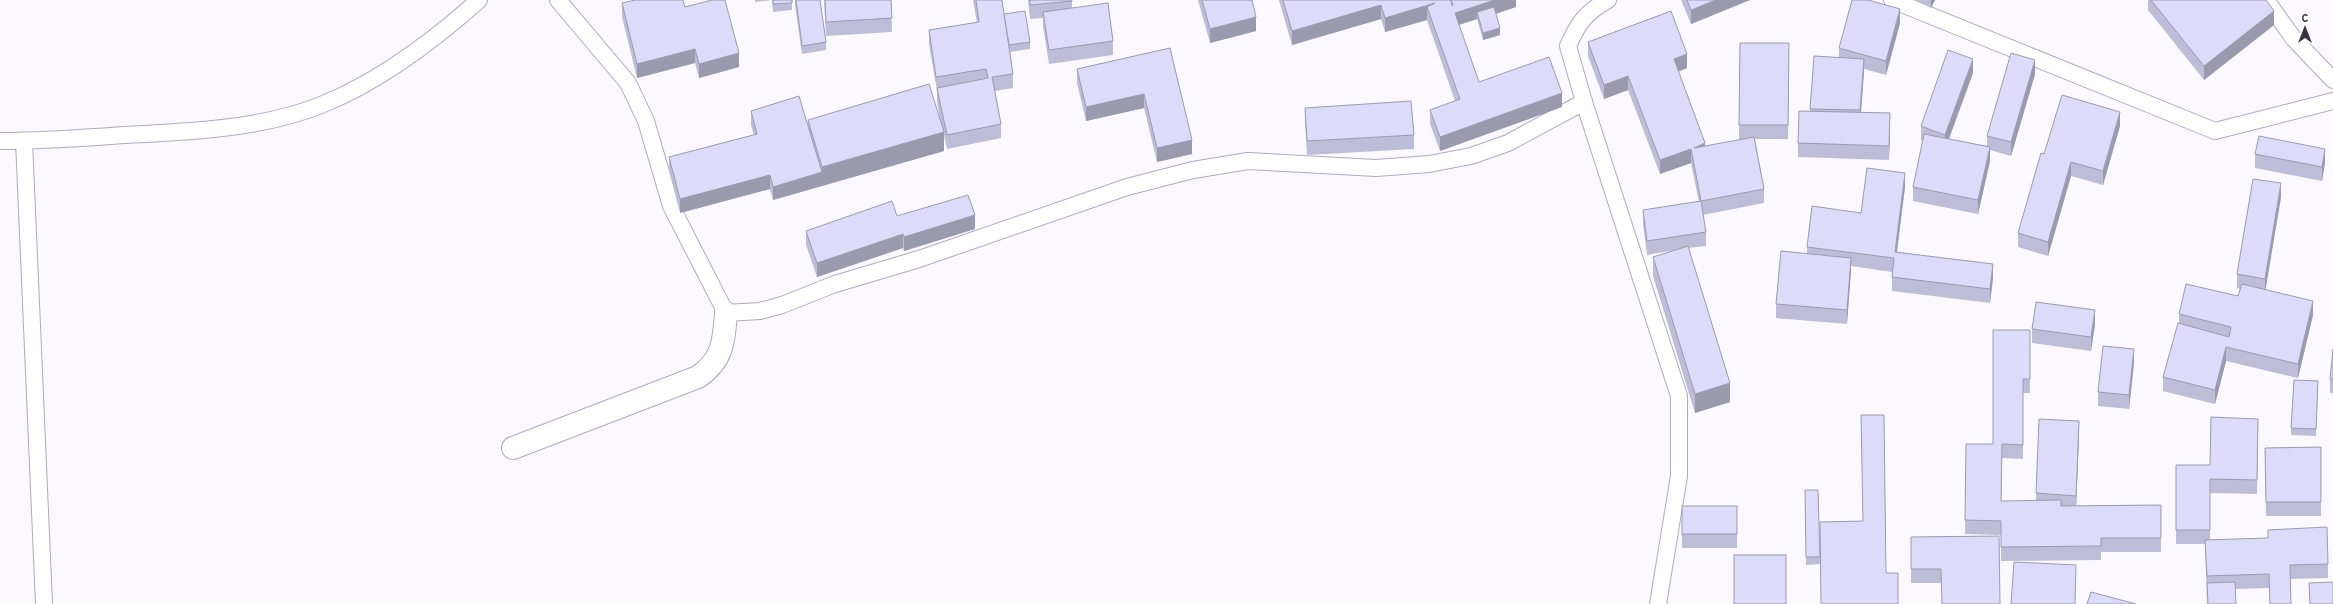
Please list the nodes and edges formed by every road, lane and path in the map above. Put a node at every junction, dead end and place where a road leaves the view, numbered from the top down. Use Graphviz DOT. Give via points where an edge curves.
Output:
graph roads {
  1 [pos="479,0"];
  2 [pos="558,0"];
  3 [pos="1608,0"];
  4 [pos="1892,0"];
  5 [pos="2266,0"];
  6 [pos="2333,80"];
  7 [pos="2333,101"];
  8 [pos="1584,102"];
  9 [pos="0,141"];
  10 [pos="24,141"];
  11 [pos="726,313"];
  12 [pos="513,448"];
  13 [pos="44,604"];
  14 [pos="1658,604"];
  1 -- 10 [label="lane" via="451,25 384,73 320,106 231,126 166,133"];
  2 -- 11 [label="lane" via="628,83 646,121 671,206"];
  3 -- 8 [label="lane" via="1593,8 1578,24 1568,46"];
  4 -- 7 [label="lane" via="2215,131"];
  5 -- 6 [label="lane" via="2294,39"];
  8 -- 11 [label="lane" via="1508,143 1471,156 1429,164 1376,168 1248,161 1171,176 1127,187 919,259 836,284 782,305 760,311"];
  8 -- 14 [label="lane" via="1680,396 1679,476"];
  9 -- 10 [label="lane"];
  10 -- 13 [label="lane"];
  11 -- 12 [label="street" via="720,353 711,369 698,377"];
}
